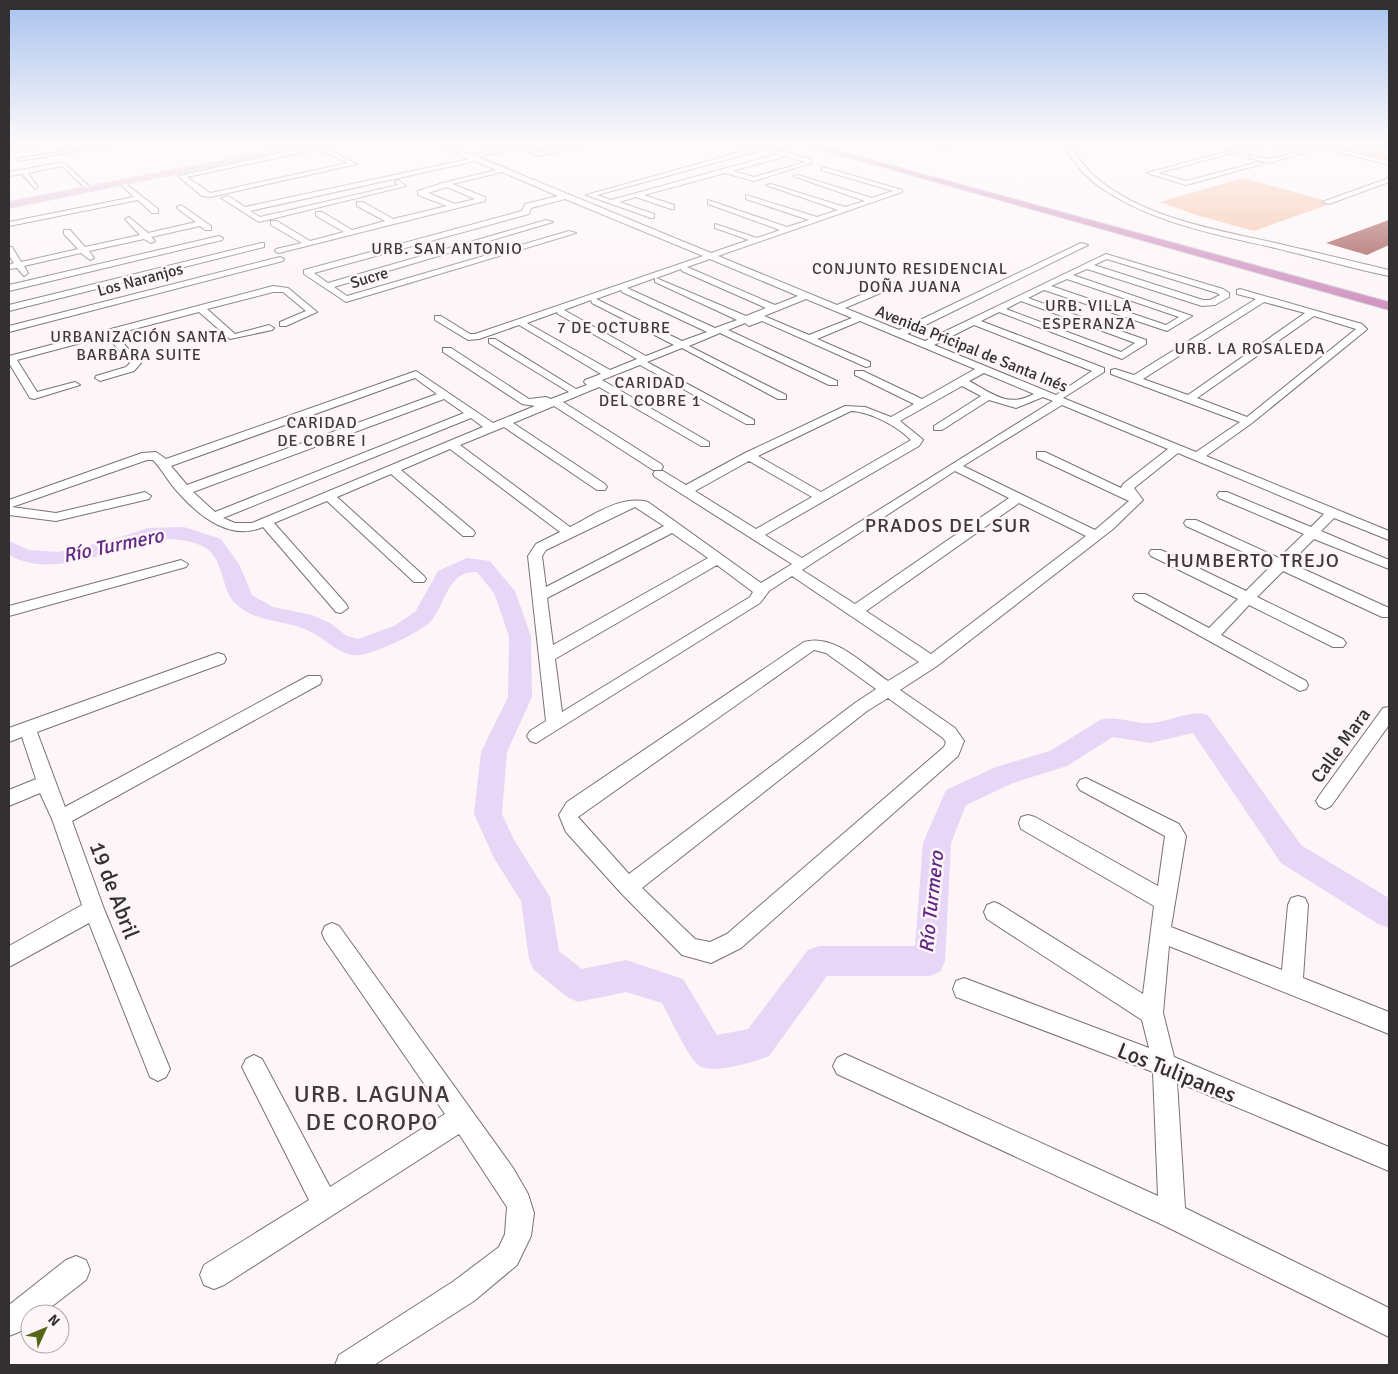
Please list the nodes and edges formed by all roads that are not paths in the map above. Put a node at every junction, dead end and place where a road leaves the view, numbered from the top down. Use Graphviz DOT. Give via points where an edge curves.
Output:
graph roads {
  1 [pos="13,206"];
  2 [pos="40,206"];
  3 [pos="65,206"];
  4 [pos="149,206"];
  5 [pos="237,206"];
  6 [pos="261,206"];
  7 [pos="320,206"];
  8 [pos="364,206"];
  9 [pos="454,206"];
  10 [pos="528,206"];
  11 [pos="592,206"];
  12 [pos="609,206"];
  13 [pos="622,206"];
  14 [pos="722,206"];
  15 [pos="776,206"];
  16 [pos="834,206"];
  17 [pos="858,206"];
  18 [pos="1029,206"];
  19 [pos="1053,206"];
  20 [pos="1142,206"];
  21 [pos="1157,206"];
  22 [pos="181,207"];
  23 [pos="445,208"];
  24 [pos="599,209"];
  25 [pos="29,210"];
  26 [pos="243,210"];
  27 [pos="846,210"];
  28 [pos="155,211"];
  29 [pos="526,212"];
  30 [pos="319,214"];
  31 [pos="459,216"];
  32 [pos="650,216"];
  33 [pos="129,219"];
  34 [pos="818,220"];
  35 [pos="392,222"];
  36 [pos="549,222"];
  37 [pos="202,223"];
  38 [pos="274,223"];
  39 [pos="9,224"];
  40 [pos="383,224"];
  41 [pos="718,226"];
  42 [pos="48,228"];
  43 [pos="788,230"];
  44 [pos="67,232"];
  45 [pos="352,232"];
  46 [pos="396,232"];
  47 [pos="146,236"];
  48 [pos="323,239"];
  49 [pos="365,239"];
  50 [pos="756,240"];
  51 [pos="420,241"];
  52 [pos="308,243"];
  53 [pos="190,245"];
  54 [pos="261,245"];
  55 [pos="1084,245"];
  56 [pos="337,248"];
  57 [pos="9,249"];
  58 [pos="84,250"];
  59 [pos="161,252"];
  60 [pos="440,253"];
  61 [pos="712,256"];
  62 [pos="208,258"];
  63 [pos="1341,258"];
  64 [pos="19,265"];
  65 [pos="462,265"];
  66 [pos="1087,266"];
  67 [pos="9,267"];
  68 [pos="98,267"];
  69 [pos="1389,267"];
  70 [pos="685,269"];
  71 [pos="228,272"];
  72 [pos="73,273"];
  73 [pos="1389,273"];
  74 [pos="1067,276"];
  75 [pos="237,279"];
  76 [pos="658,280"];
  77 [pos="31,283"];
  78 [pos="892,285"];
  79 [pos="326,286"];
  80 [pos="1045,287"];
  81 [pos="9,288"];
  82 [pos="88,288"];
  83 [pos="625,290"];
  84 [pos="1240,292"];
  85 [pos="805,296"];
  86 [pos="1020,298"];
  87 [pos="1264,298"];
  88 [pos="1389,298"];
  89 [pos="595,301"];
  90 [pos="103,305"];
  91 [pos="1389,306"];
  92 [pos="9,308"];
  93 [pos="200,308"];
  94 [pos="774,308"];
  95 [pos="836,309"];
  96 [pos="999,309"];
  97 [pos="561,312"];
  98 [pos="1313,312"];
  99 [pos="110,313"];
  100 [pos="438,318"];
  101 [pos="859,318"];
  102 [pos="744,319"];
  103 [pos="973,321"];
  104 [pos="283,324"];
  105 [pos="524,324"];
  106 [pos="269,328"];
  107 [pos="9,329"];
  108 [pos="713,331"];
  109 [pos="724,332"];
  110 [pos="108,333"];
  111 [pos="898,334"];
  112 [pos="808,338"];
  113 [pos="492,341"];
  114 [pos="925,345"];
  115 [pos="684,346"];
  116 [pos="447,350"];
  117 [pos="10,358"];
  118 [pos="644,362"];
  119 [pos="866,364"];
  120 [pos="983,369"];
  121 [pos="1115,372"];
  122 [pos="608,374"];
  123 [pos="859,374"];
  124 [pos="100,378"];
  125 [pos="1135,379"];
  126 [pos="961,381"];
  127 [pos="600,383"];
  128 [pos="833,383"];
  129 [pos="75,385"];
  130 [pos="571,389"];
  131 [pos="1043,393"];
  132 [pos="444,395"];
  133 [pos="989,396"];
  134 [pos="782,397"];
  135 [pos="1061,398"];
  136 [pos="1189,400"];
  137 [pos="556,403"];
  138 [pos="921,403"];
  139 [pos="471,414"];
  140 [pos="892,421"];
  141 [pos="1248,421"];
  142 [pos="506,422"];
  143 [pos="750,422"];
  144 [pos="492,428"];
  145 [pos="938,428"];
  146 [pos="451,444"];
  147 [pos="705,444"];
  148 [pos="1176,449"];
  149 [pos="1040,455"];
  150 [pos="749,456"];
  151 [pos="1197,457"];
  152 [pos="164,464"];
  153 [pos="954,466"];
  154 [pos="392,469"];
  155 [pos="601,487"];
  156 [pos="186,490"];
  157 [pos="687,490"];
  158 [pos="328,495"];
  159 [pos="1223,495"];
  160 [pos="145,496"];
  161 [pos="821,497"];
  162 [pos="1019,497"];
  163 [pos="1137,500"];
  164 [pos="9,507"];
  165 [pos="1332,512"];
  166 [pos="212,517"];
  167 [pos="266,522"];
  168 [pos="1191,523"];
  169 [pos="673,527"];
  170 [pos="1313,532"];
  171 [pos="468,533"];
  172 [pos="570,533"];
  173 [pos="757,534"];
  174 [pos="1095,534"];
  175 [pos="1389,536"];
  176 [pos="1156,554"];
  177 [pos="717,558"];
  178 [pos="181,564"];
  179 [pos="1282,564"];
  180 [pos="1389,565"];
  181 [pos="798,567"];
  182 [pos="419,579"];
  183 [pos="762,591"];
  184 [pos="540,596"];
  185 [pos="1140,597"];
  186 [pos="1247,599"];
  187 [pos="341,608"];
  188 [pos="9,611"];
  189 [pos="856,611"];
  190 [pos="1388,612"];
  191 [pos="1210,636"];
  192 [pos="1338,643"];
  193 [pos="547,656"];
  194 [pos="218,659"];
  195 [pos="931,662"];
  196 [pos="314,680"];
  197 [pos="1300,685"];
  198 [pos="888,691"];
  199 [pos="1386,723"];
  200 [pos="555,724"];
  201 [pos="28,729"];
  202 [pos="9,735"];
  203 [pos="536,736"];
  204 [pos="45,783"];
  205 [pos="1086,784"];
  206 [pos="9,798"];
  207 [pos="1325,801"];
  208 [pos="61,818"];
  209 [pos="1028,823"];
  210 [pos="628,887"];
  211 [pos="1165,902"];
  212 [pos="1298,905"];
  213 [pos="94,909"];
  214 [pos="994,912"];
  215 [pos="1160,932"];
  216 [pos="332,933"];
  217 [pos="9,958"];
  218 [pos="1292,985"];
  219 [pos="964,988"];
  220 [pos="1152,1013"];
  221 [pos="1389,1023"];
  222 [pos="1164,1065"];
  223 [pos="845,1066"];
  224 [pos="254,1067"];
  225 [pos="158,1069"];
  226 [pos="462,1118"];
  227 [pos="1389,1159"];
  228 [pos="325,1205"];
  229 [pos="1172,1216"];
  230 [pos="76,1270"];
  231 [pos="214,1275"];
  232 [pos="9,1322"];
  233 [pos="1389,1323"];
  234 [pos="349,1365"];
  1 -- 25 [label="main road"];
  2 -- 25 [label="main road"];
  3 -- 25 [label="street"];
  4 -- 28 [label="street"];
  5 -- 26 [label="street"];
  6 -- 26 [label="street"];
  7 -- 26 [label="street" via="262,220"];
  8 -- 35 [label="street"];
  9 -- 23 [label="street, Los Naranjos"];
  10 -- 29 [label="street"];
  11 -- 24 [label="street, Avenida Pricipal de Santa Inés"];
  12 -- 24 [label="street"];
  13 -- 32 [label="street"];
  14 -- 43 [label="street"];
  15 -- 34 [label="street"];
  16 -- 27 [label="street"];
  17 -- 27 [label="street"];
  18 -- 91 [label="highway"];
  19 -- 88 [label="highway"];
  20 -- 63 [label="street" via="1216,231"];
  21 -- 63 [label="street" via="1198,221"];
  22 -- 37 [label="street"];
  23 -- 31 [label="street"];
  23 -- 35 [label="street, Los Naranjos"];
  24 -- 61 [label="street, Avenida Pricipal de Santa Inés"];
  25 -- 39 [label="street"];
  25 -- 42 [label="street"];
  27 -- 34 [label="street"];
  29 -- 36 [label="street"];
  29 -- 51 [label="street"];
  30 -- 45 [label="street"];
  33 -- 47 [label="street"];
  34 -- 43 [label="street"];
  35 -- 40 [label="street, Los Naranjos"];
  36 -- 60 [label="street"];
  36 -- 65 [label="street, Sucre" via="572,233"];
  37 -- 47 [label="street"];
  37 -- 53 [label="street" via="219,238"];
  38 -- 52 [label="street"];
  40 -- 45 [label="street, Los Naranjos"];
  40 -- 46 [label="street"];
  41 -- 50 [label="street"];
  43 -- 50 [label="street"];
  44 -- 58 [label="street"];
  45 -- 48 [label="street, Los Naranjos"];
  45 -- 49 [label="street"];
  47 -- 58 [label="street"];
  47 -- 59 [label="street"];
  48 -- 52 [label="street, Los Naranjos"];
  48 -- 56 [label="street"];
  50 -- 61 [label="street"];
  51 -- 60 [label="street"];
  51 -- 79 [label="street" via="307,272"];
  52 -- 71 [label="street, Los Naranjos"];
  53 -- 59 [label="street"];
  53 -- 62 [label="street"];
  54 -- 62 [label="street"];
  55 -- 111 [label="street"];
  57 -- 64 [label="street"];
  58 -- 64 [label="street"];
  58 -- 68 [label="street"];
  59 -- 68 [label="street"];
  60 -- 65 [label="street"];
  60 -- 79 [label="street"];
  61 -- 85 [label="street, Avenida Pricipal de Santa Inés"];
  61 -- 100 [label="street" via="476,337 468,338"];
  62 -- 71 [label="street"];
  62 -- 82 [label="street"];
  63 -- 69 [label="street"];
  63 -- 73 [label="street"];
  64 -- 67 [label="street"];
  64 -- 77 [label="street"];
  65 -- 79 [label="street, Sucre" via="346,299"];
  66 -- 66 [label="street" via="1202,302 1212,303 1226,295 1220,290 1106,256"];
  66 -- 74 [label="street"];
  68 -- 72 [label="street"];
  70 -- 94 [label="street"];
  71 -- 75 [label="street"];
  71 -- 90 [label="street, Los Naranjos"];
  72 -- 77 [label="street"];
  72 -- 82 [label="street"];
  74 -- 80 [label="street"];
  74 -- 80 [label="street" via="1187,316 1167,328"];
  76 -- 102 [label="street"];
  77 -- 81 [label="street"];
  78 -- 95 [label="street"];
  80 -- 86 [label="street"];
  82 -- 90 [label="street"];
  82 -- 92 [label="street"];
  83 -- 108 [label="street"];
  84 -- 87 [label="street"];
  85 -- 94 [label="street"];
  85 -- 95 [label="street, Avenida Pricipal de Santa Inés"];
  86 -- 96 [label="street"];
  86 -- 96 [label="street" via="1143,342 1122,356"];
  87 -- 98 [label="street"];
  87 -- 125 [label="street"];
  89 -- 115 [label="street"];
  90 -- 99 [label="street"];
  90 -- 107 [label="street, Los Naranjos"];
  93 -- 104 [label="street" via="281,289 312,312"];
  93 -- 106 [label="street" via="233,337"];
  93 -- 110 [label="street"];
  94 -- 102 [label="street"];
  95 -- 101 [label="street, Avenida Pricipal de Santa Inés"];
  96 -- 103 [label="street"];
  97 -- 118 [label="street"];
  98 -- 136 [label="street"];
  98 -- 141 [label="street" via="1362,329"];
  101 -- 111 [label="street, Avenida Pricipal de Santa Inés"];
  101 -- 112 [label="street"];
  102 -- 108 [label="street"];
  103 -- 114 [label="street"];
  103 -- 135 [label="street" via="1100,370"];
  105 -- 122 [label="street"];
  108 -- 115 [label="street"];
  109 -- 112 [label="street" via="762,318"];
  109 -- 115 [label="street"];
  109 -- 128 [label="street"];
  110 -- 117 [label="street"];
  110 -- 124 [label="street" via="136,363 130,369"];
  111 -- 114 [label="street, Avenida Pricipal de Santa Inés"];
  112 -- 119 [label="street"];
  113 -- 130 [label="street"];
  114 -- 120 [label="street, Avenida Pricipal de Santa Inés"];
  115 -- 118 [label="street"];
  115 -- 134 [label="street"];
  116 -- 130 [label="street" via="528,403 540,402"];
  117 -- 129 [label="street" via="31,395"];
  118 -- 122 [label="street"];
  118 -- 127 [label="street"];
  118 -- 143 [label="street"];
  120 -- 126 [label="street"];
  120 -- 131 [label="street, Avenida Pricipal de Santa Inés"];
  121 -- 125 [label="street"];
  122 -- 130 [label="street"];
  123 -- 138 [label="street"];
  125 -- 136 [label="street"];
  126 -- 133 [label="street"];
  126 -- 138 [label="street"];
  127 -- 137 [label="street"];
  127 -- 147 [label="street"];
  131 -- 133 [label="street" via="1022,405 1012,406"];
  131 -- 135 [label="street, Avenida Pricipal de Santa Inés"];
  132 -- 139 [label="street"];
  132 -- 152 [label="street" via="416,374"];
  132 -- 156 [label="street"];
  133 -- 145 [label="street"];
  135 -- 148 [label="street, Avenida Pricipal de Santa Inés"];
  135 -- 153 [label="street"];
  136 -- 141 [label="street"];
  137 -- 142 [label="street"];
  137 -- 157 [label="street"];
  138 -- 140 [label="street"];
  139 -- 144 [label="street"];
  139 -- 166 [label="street"];
  140 -- 150 [label="street" via="858,408 849,408"];
  140 -- 161 [label="street" via="914,436 915,444"];
  141 -- 151 [label="street"];
  142 -- 144 [label="street"];
  142 -- 155 [label="street"];
  144 -- 146 [label="street"];
  146 -- 154 [label="street"];
  146 -- 172 [label="street"];
  148 -- 151 [label="street, Avenida Pricipal de Santa Inés"];
  148 -- 163 [label="street" via="1127,487"];
  149 -- 163 [label="street"];
  150 -- 157 [label="street"];
  150 -- 161 [label="street"];
  151 -- 165 [label="street, Avenida Pricipal de Santa Inés"];
  152 -- 156 [label="street"];
  152 -- 164 [label="street" via="156,456 146,456"];
  153 -- 162 [label="street"];
  153 -- 181 [label="street"];
  154 -- 158 [label="street"];
  154 -- 171 [label="street"];
  156 -- 166 [label="street"];
  157 -- 173 [label="street"];
  158 -- 167 [label="street"];
  158 -- 182 [label="street"];
  159 -- 170 [label="street"];
  160 -- 164 [label="street" via="56,517"];
  161 -- 173 [label="street"];
  162 -- 174 [label="street"];
  162 -- 189 [label="street"];
  163 -- 174 [label="street"];
  165 -- 170 [label="street"];
  165 -- 175 [label="street, Avenida Pricipal de Santa Inés"];
  166 -- 167 [label="street" via="239,528"];
  167 -- 187 [label="street"];
  168 -- 179 [label="street"];
  169 -- 172 [label="street" via="635,503"];
  169 -- 177 [label="street"];
  169 -- 184 [label="street"];
  170 -- 179 [label="street"];
  170 -- 180 [label="street"];
  172 -- 184 [label="street" via="541,547 535,556"];
  173 -- 181 [label="street"];
  174 -- 195 [label="street"];
  176 -- 186 [label="street"];
  177 -- 183 [label="street"];
  177 -- 193 [label="street"];
  178 -- 188 [label="street"];
  179 -- 186 [label="street"];
  179 -- 190 [label="street"];
  181 -- 183 [label="street"];
  181 -- 189 [label="street"];
  183 -- 200 [label="street" via="755,600"];
  184 -- 193 [label="street"];
  185 -- 191 [label="street"];
  186 -- 191 [label="street"];
  186 -- 192 [label="street"];
  189 -- 195 [label="street"];
  191 -- 197 [label="street"];
  193 -- 200 [label="street"];
  194 -- 201 [label="street"];
  195 -- 198 [label="street"];
  196 -- 208 [label="street"];
  198 -- 210 [label="street" via="861,707"];
  198 -- 210 [label="street" via="831,649 817,644 809,646 574,808 568,815 573,826"];
  198 -- 210 [label="street" via="949,733 956,741 952,751 734,941 710,953 689,948"];
  199 -- 207 [label="street, Calle Mara"];
  200 -- 203 [label="street"];
  201 -- 202 [label="street"];
  201 -- 204 [label="street, 19 de Abril"];
  204 -- 206 [label="street"];
  204 -- 208 [label="street, 19 de Abril"];
  205 -- 211 [label="street" via="1175,833"];
  208 -- 213 [label="street, 19 de Abril"];
  209 -- 211 [label="street"];
  211 -- 215 [label="street"];
  212 -- 218 [label="street"];
  213 -- 217 [label="street"];
  213 -- 225 [label="street, 19 de Abril"];
  214 -- 220 [label="street"];
  215 -- 218 [label="street"];
  215 -- 220 [label="street"];
  216 -- 226 [label="street"];
  218 -- 221 [label="street"];
  219 -- 222 [label="street, Los Tulipanes"];
  220 -- 222 [label="street"];
  222 -- 227 [label="street, Los Tulipanes"];
  222 -- 229 [label="street"];
  223 -- 229 [label="street"];
  224 -- 228 [label="street"];
  226 -- 228 [label="street"];
  226 -- 234 [label="street" via="519,1203 521,1224 513,1248 501,1263 464,1291"];
  228 -- 231 [label="street"];
  229 -- 233 [label="street"];
  230 -- 232 [label="street"];
}
